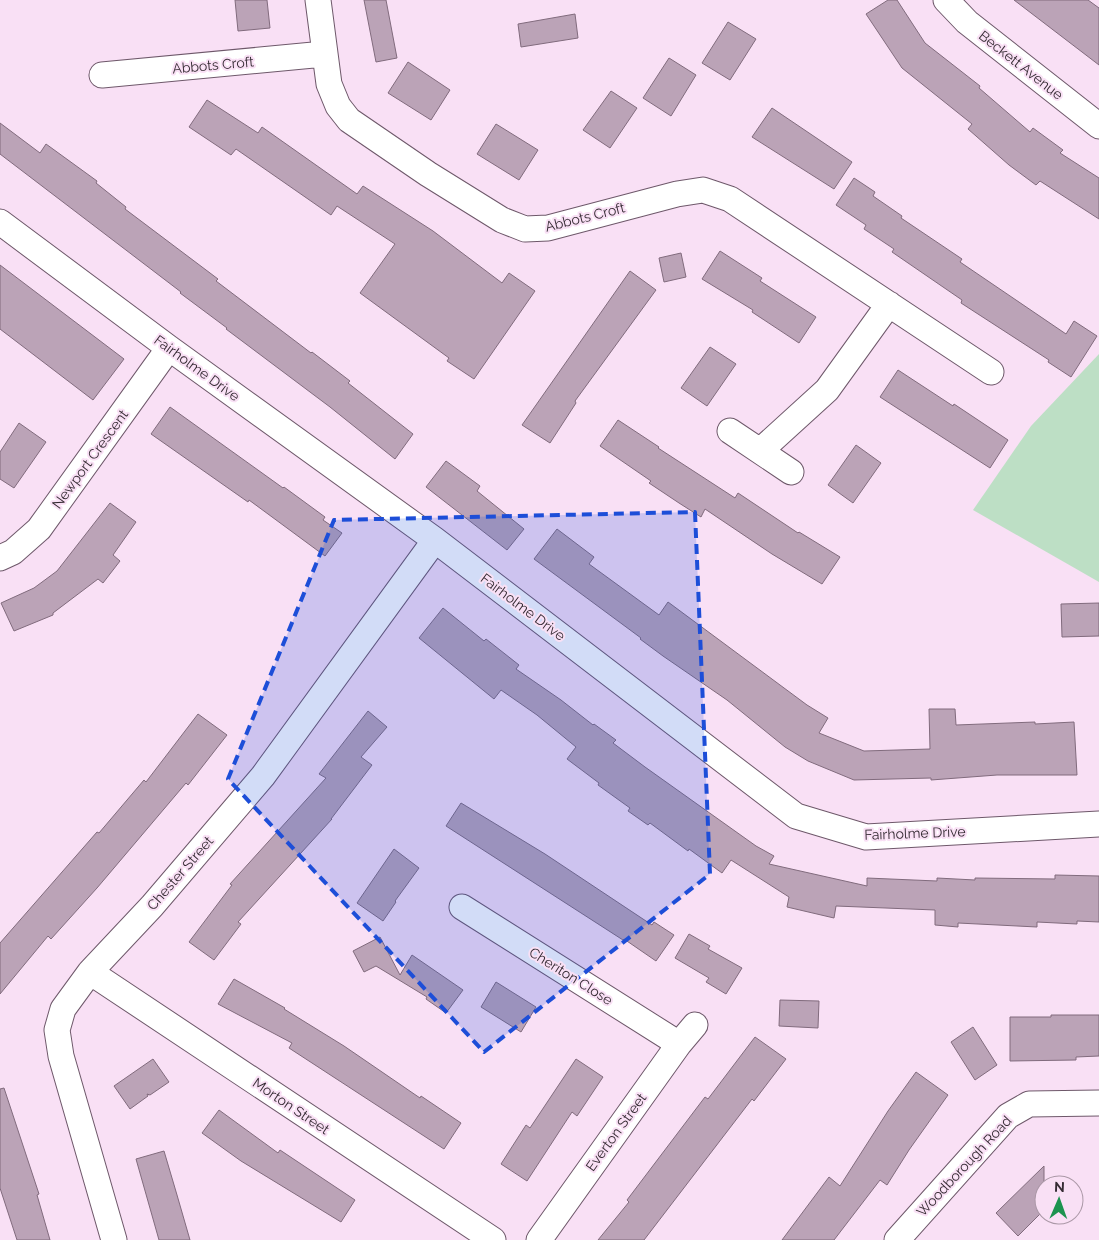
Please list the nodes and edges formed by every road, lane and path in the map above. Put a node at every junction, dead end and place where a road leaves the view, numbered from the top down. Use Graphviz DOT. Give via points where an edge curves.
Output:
graph roads {
  1 [pos="318,0"];
  2 [pos="946,0"];
  3 [pos="324,54"];
  4 [pos="102,75"];
  5 [pos="1099,126"];
  6 [pos="0,222"];
  7 [pos="889,304"];
  8 [pos="169,348"];
  9 [pos="991,372"];
  10 [pos="730,431"];
  11 [pos="760,451"];
  12 [pos="791,472"];
  13 [pos="434,540"];
  14 [pos="0,558"];
  15 [pos="1099,824"];
  16 [pos="462,907"];
  17 [pos="90,972"];
  18 [pos="695,1025"];
  19 [pos="679,1044"];
  20 [pos="1099,1103"];
  21 [pos="114,1240"];
  22 [pos="493,1240"];
  23 [pos="539,1240"];
  24 [pos="897,1240"];
  1 -- 3 [label="street, Abbots Croft"];
  2 -- 5 [label="street, Beckett Avenue" via="967,22"];
  3 -- 4 [label="street, Abbots Croft"];
  3 -- 7 [label="street, Abbots Croft" via="329,84 338,106 349,120 502,220 524,229 548,228 703,190 730,199"];
  6 -- 8 [label="street, Fairholme Drive"];
  7 -- 9 [label="street, Abbots Croft"];
  7 -- 11 [label="street" via="827,390"];
  8 -- 13 [label="street, Fairholme Drive"];
  8 -- 14 [label="street, Newport Crescent" via="39,529 13,552"];
  10 -- 11 [label="street"];
  11 -- 12 [label="street"];
  13 -- 15 [label="street, Fairholme Drive" via="796,816 866,837"];
  13 -- 17 [label="street, Chester Street" via="264,776 152,906"];
  16 -- 19 [label="street, Cheriton Close"];
  17 -- 21 [label="street, Chester Street" via="63,1009 57,1030 61,1056"];
  17 -- 22 [label="street, Morton Street"];
  18 -- 19 [label="street, Everton Street"];
  19 -- 23 [label="street, Everton Street"];
  20 -- 24 [label="street, Woodborough Road" via="1029,1104 1008,1116"];
}
